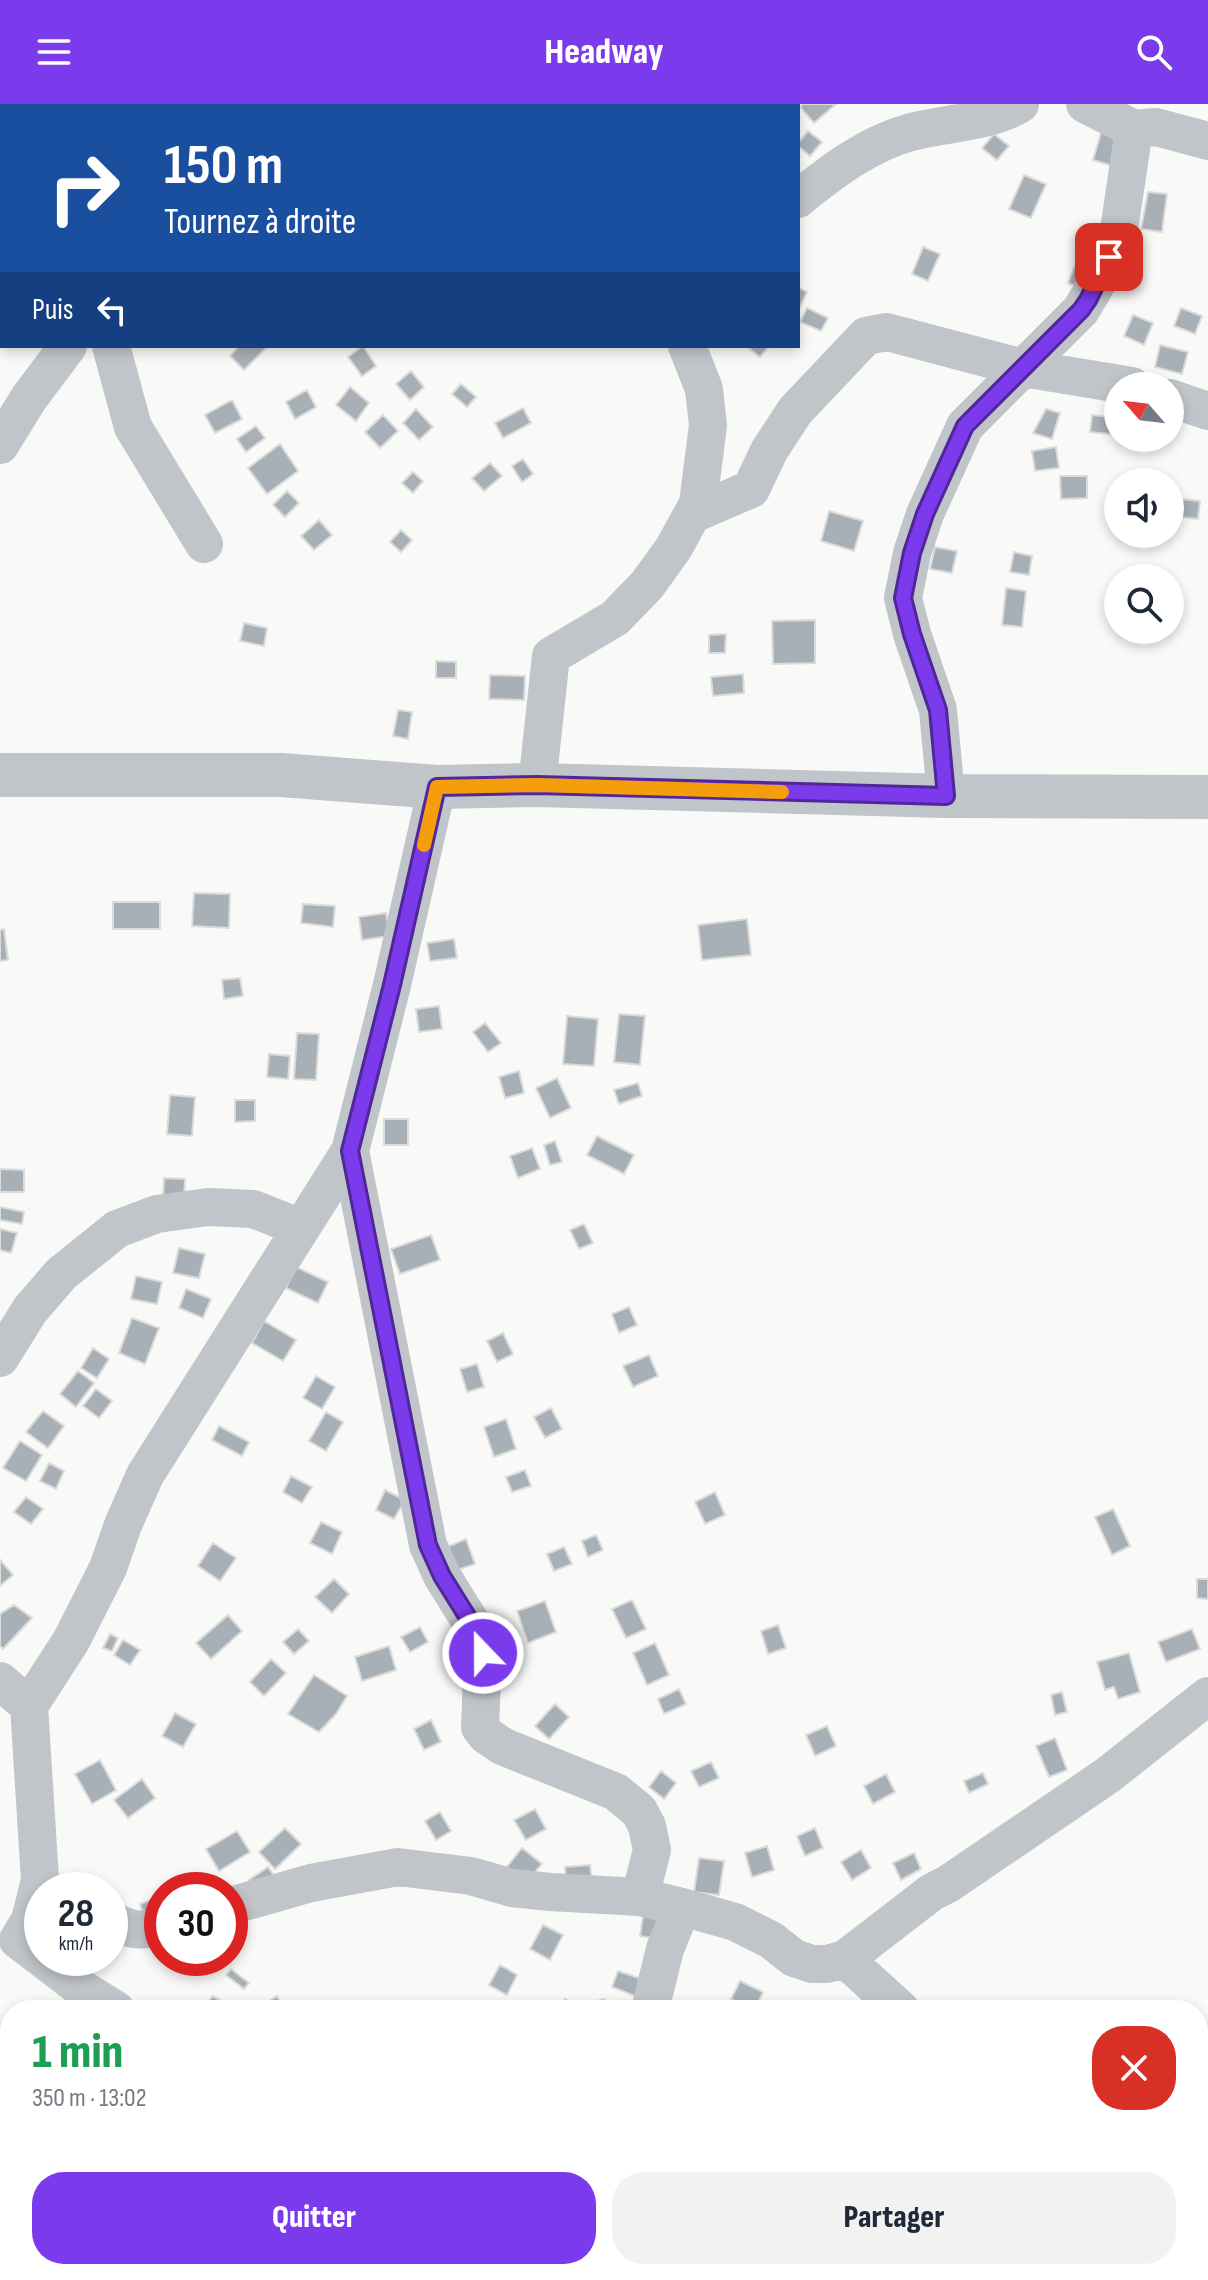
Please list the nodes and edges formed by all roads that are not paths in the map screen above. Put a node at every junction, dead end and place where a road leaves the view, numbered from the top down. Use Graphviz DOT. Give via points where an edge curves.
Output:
graph roads {
  1 [pos="1020,104"];
  2 [pos="1085,104"];
  3 [pos="1134,129"];
  4 [pos="1208,141"];
  5 [pos="800,197"];
  6 [pos="66,348"];
  7 [pos="112,348"];
  8 [pos="688,348"];
  9 [pos="1023,368"];
  10 [pos="1104,381"];
  11 [pos="1184,403"];
  12 [pos="1208,411"];
  13 [pos="0,445"];
  14 [pos="693,514"];
  15 [pos="204,544"];
  16 [pos="0,775"];
  17 [pos="537,785"];
  18 [pos="437,787"];
  19 [pos="946,796"];
  20 [pos="1208,797"];
  21 [pos="350,1151"];
  22 [pos="301,1228"];
  23 [pos="0,1358"];
  24 [pos="0,1681"];
  25 [pos="1208,1696"];
  26 [pos="29,1706"];
  27 [pos="47,1872"];
  28 [pos="640,1897"];
  29 [pos="248,1901"];
  30 [pos="682,1907"];
  31 [pos="24,1929"];
  32 [pos="9,1952"];
  33 [pos="845,1959"];
  34 [pos="100,2000"];
  35 [pos="652,2000"];
  36 [pos="890,2000"];
  1 -- 5 [label="street" via="877,144"];
  2 -- 3 [label="street"];
  3 -- 4 [label="street" via="1156,127"];
  3 -- 9 [label="street" via="1118,237 1100,278 1081,310"];
  6 -- 13 [label="street"];
  7 -- 15 [label="street" via="133,427"];
  8 -- 14 [label="street" via="704,389 708,425"];
  9 -- 10 [label="street"];
  9 -- 14 [label="street" via="887,332 866,336 795,411 751,489"];
  9 -- 19 [label="street" via="965,426 925,514 903,598 938,710"];
  11 -- 12 [label="street"];
  14 -- 17 [label="street" via="647,585 615,618 551,656"];
  16 -- 18 [label="street" via="281,775"];
  17 -- 18 [label="street"];
  17 -- 19 [label="street"];
  18 -- 21 [label="street"];
  19 -- 20 [label="street"];
  21 -- 22 [label="street"];
  21 -- 28 [label="street" via="428,1545 480,1637 480,1727 502,1746 616,1792 639,1811 652,1850"];
  22 -- 23 [label="street" via="253,1209 208,1207 157,1214 117,1229 61,1274"];
  22 -- 26 [label="street" via="145,1475 102,1580"];
  24 -- 26 [label="street"];
  25 -- 33 [label="street" via="1108,1775 932,1892"];
  26 -- 27 [label="street"];
  28 -- 29 [label="street" via="512,1888 471,1876 398,1867"];
  28 -- 30 [label="street"];
  30 -- 33 [label="street" via="735,1922 812,1964"];
  30 -- 35 [label="street"];
  31 -- 32 [label="street"];
  32 -- 34 [label="street"];
  33 -- 36 [label="street"];
}
